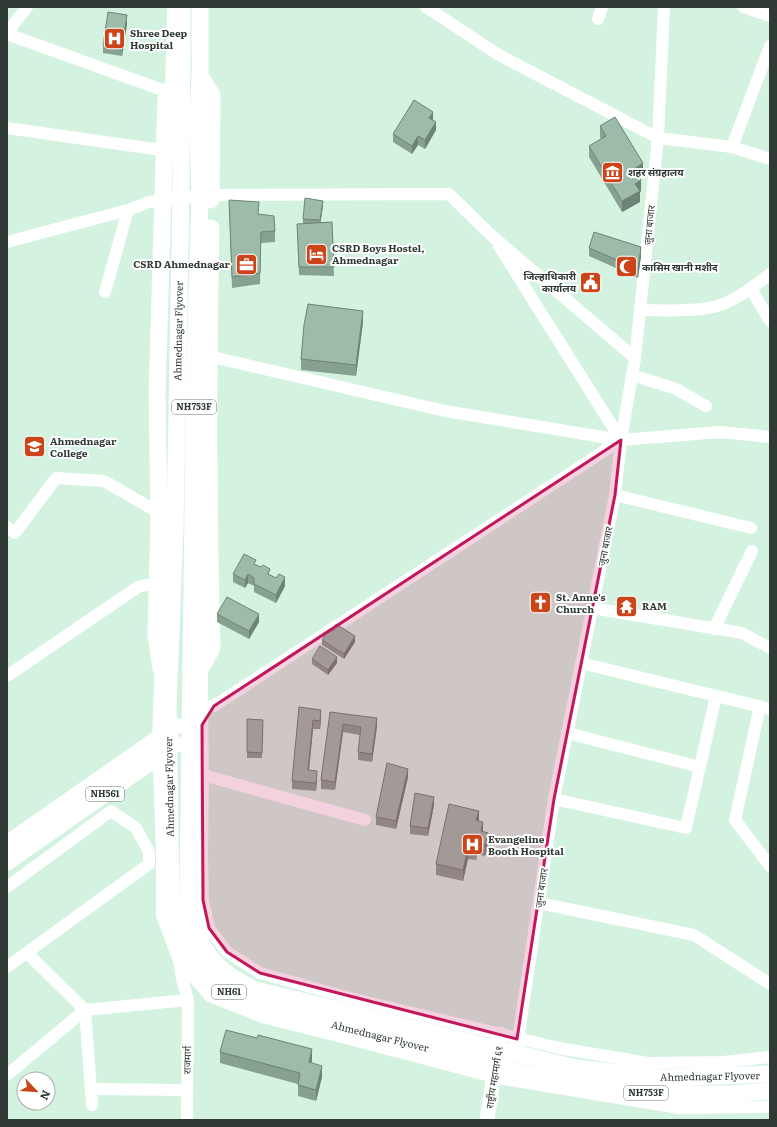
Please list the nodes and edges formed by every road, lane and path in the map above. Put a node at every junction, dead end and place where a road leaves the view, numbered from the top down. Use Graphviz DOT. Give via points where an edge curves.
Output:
graph roads {
  1 [pos="27,7"];
  2 [pos="173,7"];
  3 [pos="182,7"];
  4 [pos="200,7"];
  5 [pos="207,7"];
  6 [pos="426,7"];
  7 [pos="602,7"];
  8 [pos="664,7"];
  9 [pos="743,7"];
  10 [pos="770,16"];
  11 [pos="598,19"];
  12 [pos="7,34"];
  13 [pos="770,46"];
  14 [pos="182,74"];
  15 [pos="200,76"];
  16 [pos="170,93"];
  17 [pos="7,128"];
  18 [pos="658,138"];
  19 [pos="732,147"];
  20 [pos="169,151"];
  21 [pos="770,159"];
  22 [pos="206,195"];
  23 [pos="168,199"];
  24 [pos="128,210"];
  25 [pos="492,236"];
  26 [pos="7,242"];
  27 [pos="770,274"];
  28 [pos="751,289"];
  29 [pos="105,292"];
  30 [pos="640,310"];
  31 [pos="770,321"];
  32 [pos="204,355"];
  33 [pos="635,358"];
  34 [pos="632,375"];
  35 [pos="706,406"];
  36 [pos="770,437"];
  37 [pos="621,440"];
  38 [pos="615,496"];
  39 [pos="163,515"];
  40 [pos="7,527"];
  41 [pos="751,528"];
  42 [pos="752,551"];
  43 [pos="162,581"];
  44 [pos="592,608"];
  45 [pos="714,629"];
  46 [pos="770,648"];
  47 [pos="581,663"];
  48 [pos="202,666"];
  49 [pos="161,669"];
  50 [pos="7,676"];
  51 [pos="716,696"];
  52 [pos="208,707"];
  53 [pos="765,708"];
  54 [pos="202,725"];
  55 [pos="567,733"];
  56 [pos="158,739"];
  57 [pos="190,739"];
  58 [pos="158,757"];
  59 [pos="700,767"];
  60 [pos="203,775"];
  61 [pos="554,799"];
  62 [pos="365,820"];
  63 [pos="7,844"];
  64 [pos="7,862"];
  65 [pos="770,866"];
  66 [pos="7,887"];
  67 [pos="539,903"];
  68 [pos="27,953"];
  69 [pos="179,960"];
  70 [pos="9,963"];
  71 [pos="770,984"];
  72 [pos="188,1000"];
  73 [pos="85,1010"];
  74 [pos="500,1034"];
  75 [pos="517,1039"];
  76 [pos="526,1056"];
  77 [pos="770,1057"];
  78 [pos="770,1074"];
  79 [pos="7,1075"];
  80 [pos="494,1077"];
  81 [pos="518,1077"];
  82 [pos="91,1089"];
  83 [pos="187,1090"];
  84 [pos="770,1091"];
  85 [pos="92,1105"];
  86 [pos="770,1106"];
  87 [pos="187,1120"];
  88 [pos="487,1120"];
  1 -- 12 [label="street"];
  2 -- 16 [label="street"];
  3 -- 14 [label="highway, Ahmednagar Flyover"];
  4 -- 15 [label="highway, Ahmednagar Flyover / NH753F"];
  5 -- 22 [label="street"];
  6 -- 18 [label="street" via="499,55"];
  7 -- 11 [label="street"];
  8 -- 18 [label="street, जुना बाजार"];
  9 -- 10 [label="street"];
  12 -- 16 [label="street"];
  13 -- 19 [label="street"];
  14 -- 49 [label="highway" via="166,97 157,393 159,515 156,635"];
  14 -- 81 [label="highway, Ahmednagar Flyover / NH61" via="175,518 168,708 170,892 176,923 185,946 199,967 219,987 243,1000"];
  15 -- 48 [label="highway" via="212,95 209,300 212,648"];
  15 -- 57 [label="highway, Ahmednagar Flyover / NH753F"];
  16 -- 20 [label="street"];
  17 -- 20 [label="street"];
  18 -- 19 [label="street"];
  18 -- 30 [label="street, जुना बाजार"];
  19 -- 21 [label="street"];
  20 -- 23 [label="street"];
  22 -- 23 [label="street"];
  22 -- 25 [label="street" via="449,194"];
  22 -- 32 [label="street"];
  23 -- 24 [label="street" via="149,202"];
  23 -- 39 [label="street"];
  24 -- 26 [label="street"];
  24 -- 29 [label="street"];
  25 -- 33 [label="street"];
  25 -- 37 [label="street"];
  27 -- 28 [label="street"];
  28 -- 30 [label="street" via="732,300 709,308"];
  28 -- 31 [label="street"];
  30 -- 33 [label="street, जुना बाजार"];
  32 -- 37 [label="street" via="445,411"];
  32 -- 48 [label="street"];
  33 -- 34 [label="street, जुना बाजार"];
  34 -- 35 [label="street" via="676,389"];
  34 -- 37 [label="street, जुना बाजार"];
  36 -- 37 [label="street" via="720,432"];
  37 -- 38 [label="street, जुना बाजार"];
  37 -- 52 [label="street"];
  38 -- 41 [label="street"];
  38 -- 44 [label="street, जुना बाजार"];
  39 -- 40 [label="street" via="104,481 56,478 15,533"];
  39 -- 43 [label="street"];
  42 -- 45 [label="street"];
  43 -- 49 [label="street"];
  43 -- 50 [label="street" via="138,587"];
  44 -- 45 [label="street"];
  44 -- 47 [label="street, जुना बाजार"];
  45 -- 46 [label="street" via="742,633"];
  47 -- 51 [label="street"];
  47 -- 55 [label="street, जुना बाजार"];
  48 -- 52 [label="street"];
  49 -- 56 [label="street"];
  51 -- 53 [label="street"];
  51 -- 59 [label="street"];
  52 -- 54 [label="street, NH561"];
  52 -- 56 [label="highway"];
  53 -- 65 [label="street" via="735,820"];
  54 -- 58 [label="highway, NH561"];
  54 -- 60 [label="street"];
  55 -- 59 [label="street"];
  55 -- 61 [label="street, जुना बाजार"];
  56 -- 58 [label="street"];
  56 -- 63 [label="highway"];
  57 -- 76 [label="highway, Ahmednagar Flyover / NH61" via="189,910 209,957 226,973 252,989"];
  58 -- 64 [label="highway, NH561"];
  58 -- 69 [label="street" via="162,916"];
  59 -- 61 [label="street" via="686,828"];
  60 -- 62 [label="street"];
  60 -- 74 [label="street" via="203,900 209,928 227,952 260,973 350,998"];
  61 -- 67 [label="street, जुना बाजार"];
  66 -- 68 [label="street" via="111,811 136,828 149,852 149,864"];
  67 -- 71 [label="street" via="694,935"];
  67 -- 75 [label="street, जुना बाजार"];
  68 -- 70 [label="street"];
  68 -- 73 [label="street"];
  69 -- 72 [label="street, राजमार्ग"];
  69 -- 80 [label="street" via="210,996 262,1017"];
  72 -- 73 [label="street"];
  72 -- 83 [label="street, राजमार्ग"];
  73 -- 79 [label="street"];
  73 -- 82 [label="street"];
  74 -- 75 [label="street"];
  74 -- 80 [label="main road, राष्ट्रीय महामार्ग ६१"];
  75 -- 77 [label="street" via="648,1063 724,1062"];
  75 -- 81 [label="street, जुना बाजार"];
  76 -- 78 [label="highway, Ahmednagar Flyover / NH753F" via="576,1068 662,1078"];
  80 -- 81 [label="street"];
  80 -- 88 [label="main road, राष्ट्रीय महामार्ग ६१"];
  81 -- 84 [label="highway, Ahmednagar Flyover / NH753F" via="659,1094"];
  81 -- 86 [label="street" via="679,1108"];
  82 -- 83 [label="street"];
  82 -- 85 [label="street"];
  83 -- 87 [label="street, राजमार्ग"];
}
